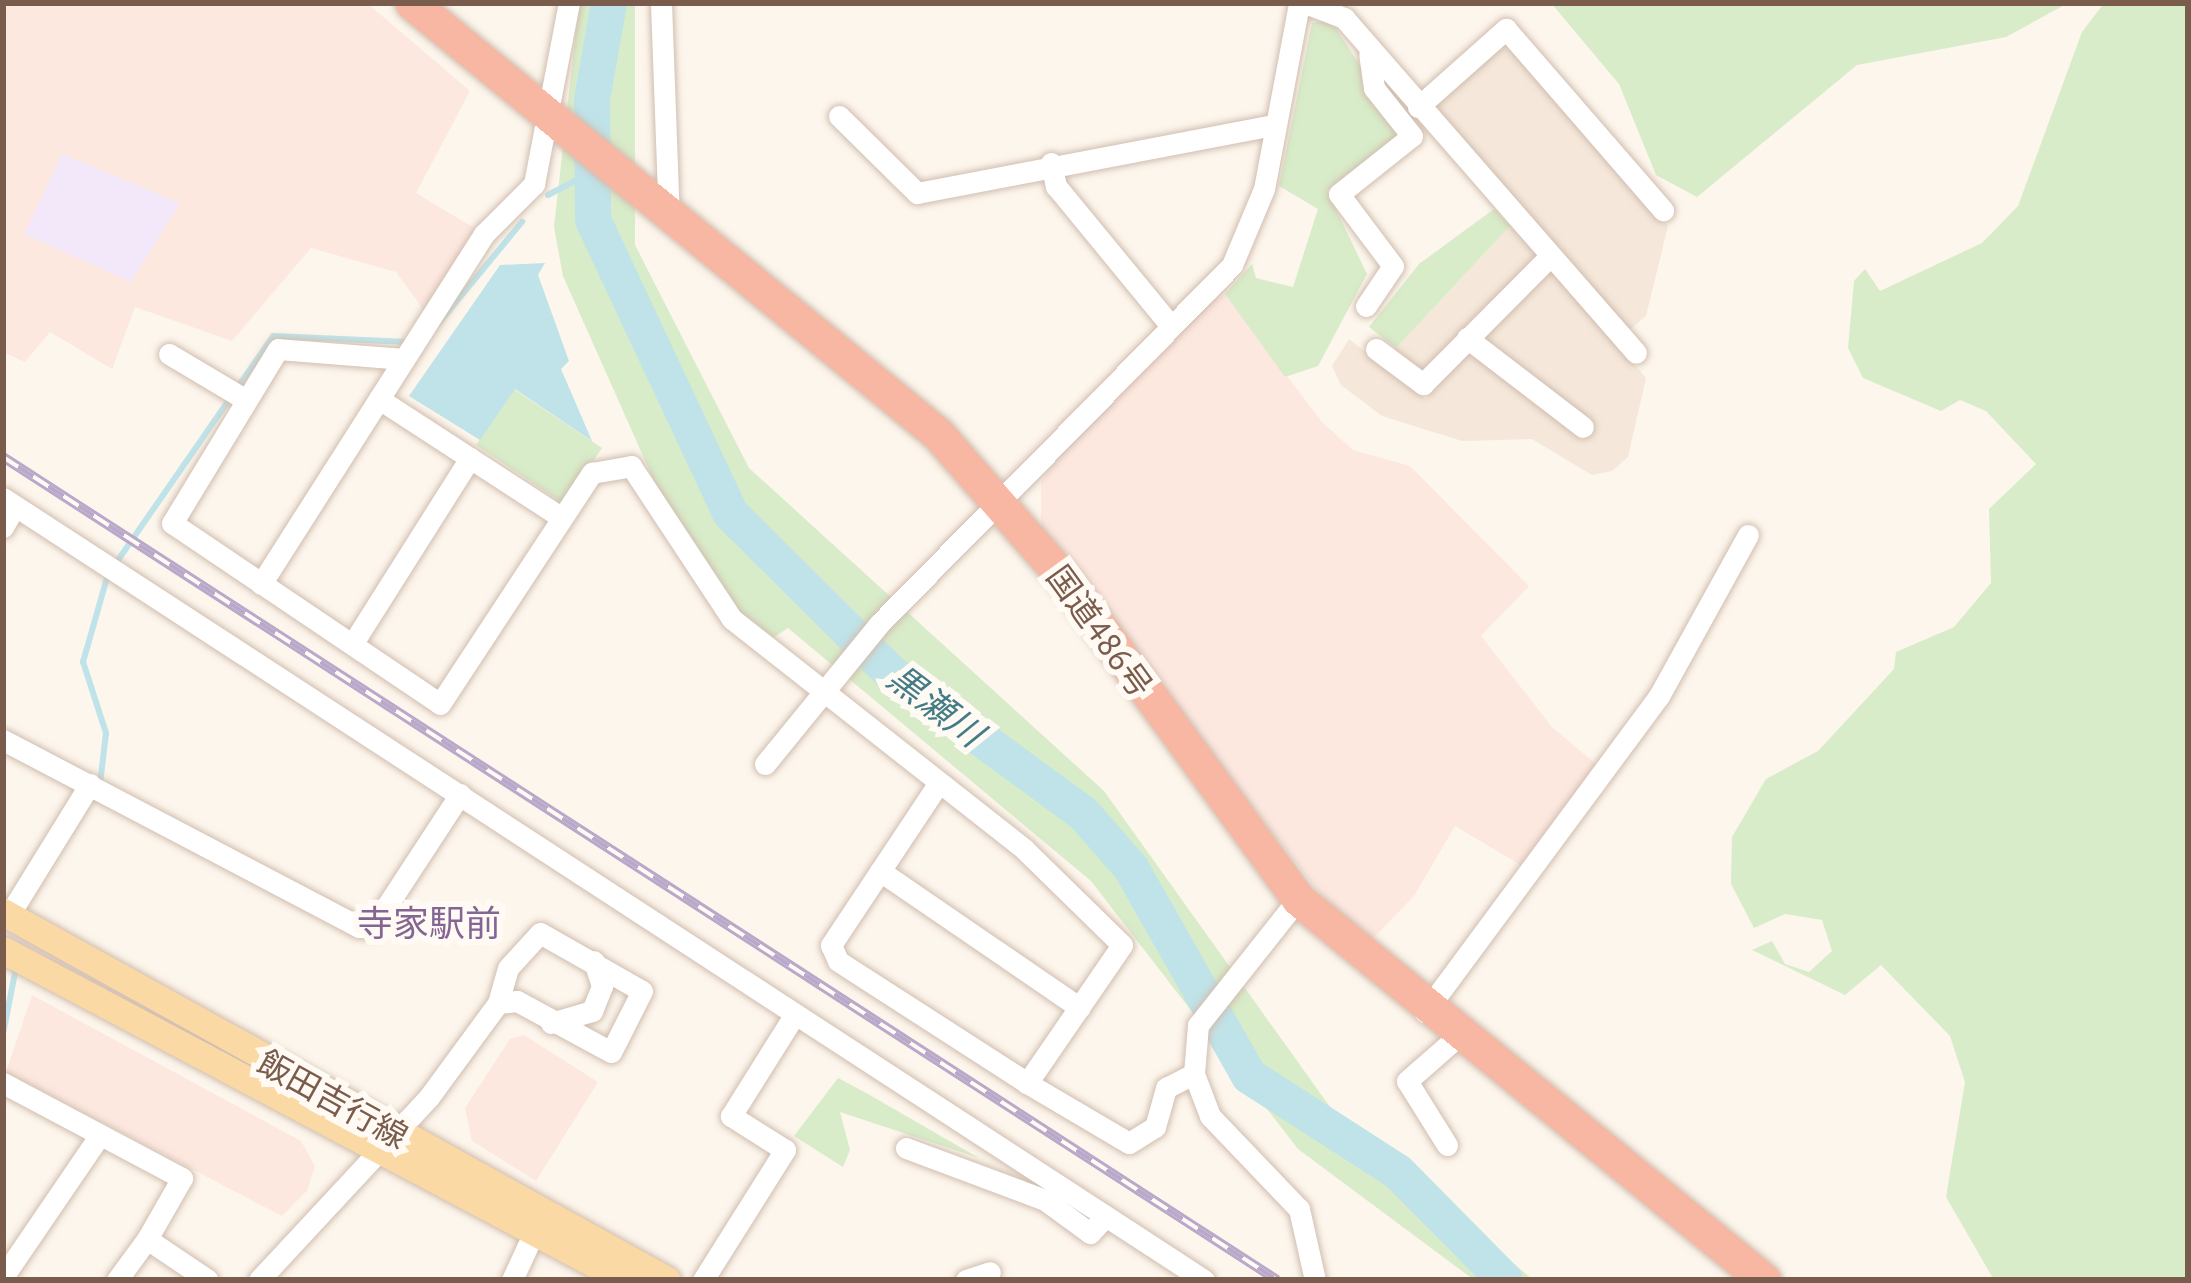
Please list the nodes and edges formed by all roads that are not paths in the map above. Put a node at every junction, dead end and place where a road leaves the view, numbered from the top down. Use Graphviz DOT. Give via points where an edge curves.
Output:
graph roads {
  1 [pos="412,3"];
  2 [pos="569,3"];
  3 [pos="661,3"];
  4 [pos="1302,3"];
  5 [pos="1369,53"];
  6 [pos="1418,107"];
  7 [pos="839,116"];
  8 [pos="551,119"];
  9 [pos="1275,125"];
  10 [pos="1051,163"];
  11 [pos="1663,210"];
  12 [pos="669,223"];
  13 [pos="1550,256"];
  14 [pos="1366,306"];
  15 [pos="1171,326"];
  16 [pos="1467,338"];
  17 [pos="1376,349"];
  18 [pos="1636,353"];
  19 [pos="169,354"];
  20 [pos="404,359"];
  21 [pos="242,398"];
  22 [pos="379,399"];
  23 [pos="1583,427"];
  24 [pos="470,458"];
  25 [pos="1000,497"];
  26 [pos="9,502"];
  27 [pos="562,518"];
  28 [pos="3,527"];
  29 [pos="1748,535"];
  30 [pos="261,584"];
  31 [pos="353,643"];
  32 [pos="825,682"];
  33 [pos="3,740"];
  34 [pos="765,764"];
  35 [pos="90,784"];
  36 [pos="936,787"];
  37 [pos="460,794"];
  38 [pos="880,871"];
  39 [pos="1298,899"];
  40 [pos="6,914"];
  41 [pos="3,950"];
  42 [pos="594,962"];
  43 [pos="498,1004"];
  44 [pos="1080,1008"];
  45 [pos="1425,1012"];
  46 [pos="795,1014"];
  47 [pos="551,1023"];
  48 [pos="1457,1037"];
  49 [pos="1195,1074"];
  50 [pos="3,1083"];
  51 [pos="1028,1083"];
  52 [pos="100,1136"];
  53 [pos="388,1143"];
  54 [pos="1447,1145"];
  55 [pos="907,1148"];
  56 [pos="1106,1216"];
  57 [pos="536,1230"];
  58 [pos="147,1239"];
  59 [pos="990,1272"];
  60 [pos="3,1277"];
  61 [pos="118,1280"];
  62 [pos="208,1280"];
  63 [pos="259,1280"];
  64 [pos="512,1280"];
  65 [pos="625,1280"];
  66 [pos="667,1280"];
  67 [pos="704,1280"];
  68 [pos="966,1280"];
  69 [pos="1204,1280"];
  70 [pos="1315,1280"];
  71 [pos="1764,1280"];
  1 -- 8 [label="highway, 国道486号"];
  2 -- 8 [label="street"];
  3 -- 12 [label="street"];
  4 -- 5 [label="street" via="1344,18"];
  4 -- 9 [label="street"];
  5 -- 6 [label="street"];
  5 -- 14 [label="street" via="1374,88 1412,136 1340,194 1393,266"];
  6 -- 11 [label="street" via="1506,29"];
  6 -- 13 [label="street"];
  7 -- 10 [label="street" via="917,193"];
  8 -- 12 [label="highway, 国道486号"];
  8 -- 20 [label="street" via="534,184 484,234"];
  9 -- 10 [label="street"];
  9 -- 15 [label="street" via="1246,245"];
  10 -- 15 [label="street" via="1067,202"];
  12 -- 25 [label="highway, 国道486号" via="938,434"];
  13 -- 16 [label="street"];
  13 -- 18 [label="street"];
  15 -- 25 [label="street"];
  16 -- 17 [label="street" via="1423,384"];
  16 -- 23 [label="street"];
  19 -- 21 [label="street"];
  20 -- 21 [label="street" via="287,345"];
  20 -- 22 [label="street"];
  21 -- 30 [label="street" via="168,514"];
  22 -- 24 [label="street"];
  22 -- 30 [label="street"];
  24 -- 27 [label="street"];
  24 -- 31 [label="street"];
  25 -- 32 [label="street"];
  25 -- 39 [label="highway, 国道486号"];
  26 -- 28 [label="street"];
  26 -- 37 [label="street"];
  27 -- 31 [label="street" via="440,704"];
  27 -- 32 [label="street" via="598,468 631,466 723,609"];
  29 -- 45 [label="street" via="1659,697"];
  30 -- 31 [label="street"];
  32 -- 34 [label="street"];
  32 -- 36 [label="street"];
  33 -- 35 [label="street"];
  35 -- 37 [label="street" via="358,927 373,927"];
  35 -- 40 [label="street"];
  36 -- 38 [label="street"];
  36 -- 44 [label="street" via="1024,849 1121,945"];
  37 -- 46 [label="street"];
  38 -- 44 [label="street"];
  38 -- 51 [label="street" via="831,945 838,961"];
  39 -- 45 [label="highway, 国道486号"];
  39 -- 49 [label="street" via="1198,1024"];
  40 -- 53 [label="main road, 飯田吉行線"];
  41 -- 53 [label="main road, 飯田吉行線"];
  42 -- 43 [label="street" via="548,933 531,936"];
  42 -- 47 [label="street" via="602,986 592,1011"];
  42 -- 47 [label="street" via="644,994 613,1049 600,1054"];
  43 -- 47 [label="street" via="517,1001"];
  43 -- 53 [label="street"];
  44 -- 51 [label="street"];
  45 -- 48 [label="highway, 国道486号"];
  46 -- 56 [label="street"];
  46 -- 67 [label="street" via="731,1116 785,1150"];
  48 -- 54 [label="street" via="1407,1081"];
  48 -- 71 [label="highway, 国道486号"];
  49 -- 51 [label="street" via="1166,1088 1155,1127 1129,1144"];
  49 -- 70 [label="street" via="1210,1116 1299,1209"];
  50 -- 52 [label="street"];
  52 -- 58 [label="street" via="182,1178"];
  52 -- 60 [label="street"];
  53 -- 57 [label="main road, 飯田吉行線"];
  53 -- 63 [label="street"];
  53 -- 66 [label="main road, 飯田吉行線"];
  55 -- 56 [label="street" via="1045,1200 1090,1233"];
  56 -- 69 [label="street"];
  57 -- 64 [label="street"];
  57 -- 65 [label="main road, 飯田吉行線"];
  58 -- 61 [label="street"];
  58 -- 62 [label="street"];
  59 -- 68 [label="street"];
}
